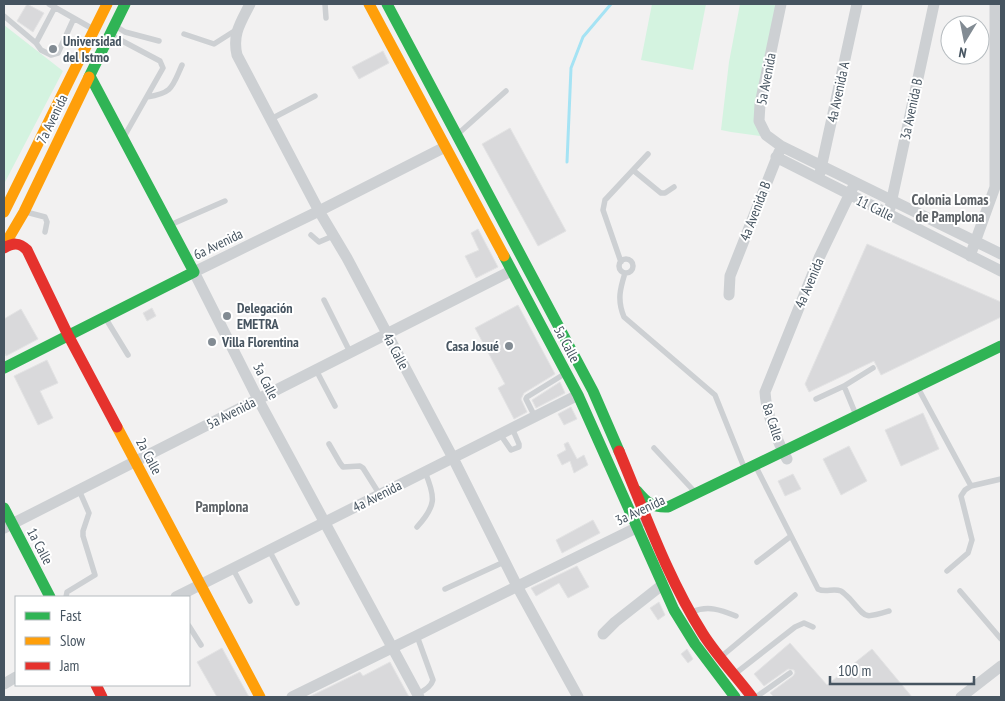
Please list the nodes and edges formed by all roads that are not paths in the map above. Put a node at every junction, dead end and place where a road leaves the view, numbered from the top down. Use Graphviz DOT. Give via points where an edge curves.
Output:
graph roads {
  1 [pos="108,4"];
  2 [pos="125,4"];
  3 [pos="250,4"];
  4 [pos="325,4"];
  5 [pos="369,4"];
  6 [pos="387,4"];
  7 [pos="780,4"];
  8 [pos="857,4"];
  9 [pos="934,4"];
  10 [pos="995,4"];
  11 [pos="52,5"];
  12 [pos="4,16"];
  13 [pos="74,18"];
  14 [pos="326,18"];
  15 [pos="238,28"];
  16 [pos="95,30"];
  17 [pos="113,31"];
  18 [pos="184,34"];
  19 [pos="159,41"];
  20 [pos="36,43"];
  21 [pos="182,65"];
  22 [pos="90,76"];
  23 [pos="506,91"];
  24 [pos="315,96"];
  25 [pos="147,97"];
  26 [pos="271,119"];
  27 [pos="457,134"];
  28 [pos="122,139"];
  29 [pos="781,146"];
  30 [pos="445,147"];
  31 [pos="648,154"];
  32 [pos="776,157"];
  33 [pos="823,166"];
  34 [pos="633,170"];
  35 [pos="818,179"];
  36 [pos="855,183"];
  37 [pos="674,187"];
  38 [pos="848,195"];
  39 [pos="225,201"];
  40 [pos="891,201"];
  41 [pos="319,211"];
  42 [pos="4,212"];
  43 [pos="24,212"];
  44 [pos="888,214"];
  45 [pos="168,226"];
  46 [pos="45,232"];
  47 [pos="311,236"];
  48 [pos="334,236"];
  49 [pos="976,242"];
  50 [pos="4,247"];
  51 [pos="1001,254"];
  52 [pos="970,256"];
  53 [pos="621,262"];
  54 [pos="511,271"];
  55 [pos="1001,271"];
  56 [pos="194,272"];
  57 [pos="625,272"];
  58 [pos="730,295"];
  59 [pos="324,300"];
  60 [pos="104,317"];
  61 [pos="386,334"];
  62 [pos="68,335"];
  63 [pos="1001,346"];
  64 [pos="1001,350"];
  65 [pos="350,352"];
  66 [pos="128,355"];
  67 [pos="4,368"];
  68 [pos="873,368"];
  69 [pos="316,370"];
  70 [pos="566,373"];
  71 [pos="767,384"];
  72 [pos="844,386"];
  73 [pos="919,390"];
  74 [pos="578,395"];
  75 [pos="258,399"];
  76 [pos="816,399"];
  77 [pos="335,406"];
  78 [pos="856,415"];
  79 [pos="535,417"];
  80 [pos="512,428"];
  81 [pos="500,434"];
  82 [pos="329,444"];
  83 [pos="654,448"];
  84 [pos="785,455"];
  85 [pos="453,458"];
  86 [pos="135,462"];
  87 [pos="753,469"];
  88 [pos="425,472"];
  89 [pos="1001,479"];
  90 [pos="971,486"];
  91 [pos="635,489"];
  92 [pos="79,490"];
  93 [pos="696,493"];
  94 [pos="380,495"];
  95 [pos="639,503"];
  96 [pos="4,508"];
  97 [pos="326,522"];
  98 [pos="648,522"];
  99 [pos="8,526"];
  100 [pos="417,527"];
  101 [pos="636,528"];
  102 [pos="791,536"];
  103 [pos="269,550"];
  104 [pos="504,562"];
  105 [pos="757,562"];
  106 [pos="233,568"];
  107 [pos="947,571"];
  108 [pos="201,585"];
  109 [pos="662,585"];
  110 [pos="517,586"];
  111 [pos="445,589"];
  112 [pos="960,591"];
  113 [pos="795,595"];
  114 [pos="49,596"];
  115 [pos="66,596"];
  116 [pos="178,596"];
  117 [pos="250,601"];
  118 [pos="297,603"];
  119 [pos="687,608"];
  120 [pos="674,610"];
  121 [pos="889,611"];
  122 [pos="736,616"];
  123 [pos="813,627"];
  124 [pos="190,628"];
  125 [pos="603,634"];
  126 [pos="417,636"];
  127 [pos="1001,639"];
  128 [pos="201,646"];
  129 [pos="392,648"];
  130 [pos="720,657"];
  131 [pos="1001,666"];
  132 [pos="790,673"];
  133 [pos="734,674"];
  134 [pos="418,696"];
  135 [pos="260,697"];
  136 [pos="292,697"];
  137 [pos="578,697"];
  138 [pos="735,697"];
  139 [pos="752,697"];
  140 [pos="756,697"];
  141 [pos="961,697"];
  1 -- 16 [label="main road, 7a Avenida"];
  2 -- 17 [label="main road, 7a Avenida"];
  3 -- 15 [label="street, 4a Calle"];
  4 -- 14 [label="lane"];
  5 -- 30 [label="main road, 5a Calle"];
  6 -- 27 [label="main road, 5a Calle"];
  7 -- 29 [label="street, 5a Avenida" via="759,121 766,135"];
  8 -- 33 [label="street, 4a Avenida A"];
  9 -- 40 [label="street, 3a Avenida B"];
  10 -- 49 [label="street" via="995,187"];
  11 -- 13 [label="lane"];
  11 -- 20 [label="lane"];
  12 -- 20 [label="lane"];
  13 -- 16 [label="lane"];
  13 -- 20 [label="lane" via="58,53 51,55"];
  15 -- 18 [label="lane" via="214,44"];
  15 -- 26 [label="street, 4a Calle" via="234,44"];
  16 -- 42 [label="main road, 7a Avenida"];
  17 -- 19 [label="lane"];
  17 -- 22 [label="main road, 7a Avenida"];
  17 -- 25 [label="lane" via="160,61 163,68"];
  21 -- 25 [label="lane" via="172,89"];
  22 -- 28 [label="main road, 3a Calle"];
  22 -- 43 [label="main road, 7a Avenida"];
  23 -- 27 [label="lane"];
  24 -- 26 [label="lane"];
  25 -- 28 [label="lane"];
  26 -- 41 [label="street, 4a Calle"];
  27 -- 91 [label="main road, 5a Calle" via="593,391"];
  28 -- 45 [label="main road, 3a Calle"];
  29 -- 32 [label="street, 4a Avenida B"];
  29 -- 33 [label="street, 11 Calle"];
  30 -- 41 [label="street, 6a Avenida"];
  30 -- 54 [label="main road, 5a Calle"];
  31 -- 34 [label="lane"];
  32 -- 35 [label="street, 11 Calle"];
  32 -- 58 [label="street, 4a Avenida B" via="730,276"];
  33 -- 35 [label="street, 4a Avenida A"];
  33 -- 36 [label="street, 11 Calle"];
  34 -- 37 [label="lane" via="661,193"];
  34 -- 53 [label="lane" via="605,200 603,210"];
  35 -- 38 [label="street, 11 Calle"];
  36 -- 38 [label="street, 4a Avenida"];
  36 -- 40 [label="street, 11 Calle"];
  38 -- 44 [label="street, 11 Calle"];
  38 -- 71 [label="street, 4a Avenida"];
  39 -- 45 [label="lane"];
  40 -- 44 [label="street, 3a Avenida B"];
  40 -- 49 [label="street, 11 Calle"];
  41 -- 48 [label="street, 4a Calle"];
  41 -- 56 [label="street, 6a Avenida"];
  43 -- 46 [label="lane" via="45,217"];
  43 -- 50 [label="main road, 7a Avenida"];
  44 -- 52 [label="street, 11 Calle"];
  45 -- 56 [label="main road, 3a Calle"];
  47 -- 48 [label="lane" via="319,242"];
  48 -- 61 [label="street, 4a Calle"];
  49 -- 51 [label="street, 11 Calle"];
  49 -- 52 [label="street"];
  50 -- 62 [label="main road, 2a Calle" via="18,243 27,250"];
  52 -- 55 [label="street, 11 Calle"];
  53 -- 57 [label="lane" via="620,268"];
  53 -- 57 [label="lane" via="627,259 633,264 632,270"];
  54 -- 61 [label="street, 5a Avenida"];
  54 -- 70 [label="main road, 5a Calle"];
  56 -- 60 [label="main road, 6a Avenida"];
  56 -- 75 [label="street, 3a Calle"];
  57 -- 87 [label="lane" via="619,291 624,317 715,395 736,450"];
  59 -- 65 [label="lane"];
  60 -- 62 [label="main road, 6a Avenida"];
  60 -- 66 [label="lane"];
  61 -- 65 [label="street, 5a Avenida"];
  61 -- 85 [label="street, 4a Calle"];
  62 -- 67 [label="main road, 6a Avenida"];
  62 -- 86 [label="main road, 2a Calle"];
  63 -- 73 [label="main road, 3a Avenida"];
  64 -- 73 [label="main road, 3a Avenida"];
  65 -- 69 [label="street, 5a Avenida"];
  68 -- 72 [label="lane"];
  69 -- 75 [label="street, 5a Avenida"];
  69 -- 77 [label="lane"];
  70 -- 74 [label="main road, 5a Calle"];
  70 -- 79 [label="lane" via="527,397"];
  71 -- 84 [label="street, 8a Calle" via="765,401"];
  72 -- 76 [label="lane"];
  72 -- 78 [label="lane"];
  73 -- 78 [label="main road, 3a Avenida"];
  73 -- 84 [label="main road, 3a Avenida"];
  73 -- 90 [label="lane"];
  74 -- 79 [label="street, 4a Avenida"];
  74 -- 101 [label="main road, 5a Calle"];
  75 -- 86 [label="street, 5a Avenida"];
  75 -- 97 [label="street, 3a Calle"];
  78 -- 84 [label="main road, 3a Avenida"];
  79 -- 80 [label="street, 4a Avenida"];
  80 -- 81 [label="street, 4a Avenida"];
  80 -- 81 [label="lane" via="519,447 510,449"];
  81 -- 85 [label="street, 4a Avenida"];
  82 -- 94 [label="lane" via="343,467 363,468"];
  83 -- 93 [label="lane"];
  84 -- 87 [label="main road, 3a Avenida"];
  85 -- 88 [label="street, 4a Avenida"];
  85 -- 104 [label="street, 4a Calle"];
  86 -- 92 [label="street, 5a Avenida"];
  86 -- 108 [label="main road, 2a Calle"];
  87 -- 93 [label="main road, 3a Avenida"];
  87 -- 98 [label="main road, 3a Avenida"];
  87 -- 102 [label="lane" via="768,488"];
  88 -- 94 [label="street, 4a Avenida"];
  88 -- 100 [label="lane" via="433,500 429,513"];
  89 -- 90 [label="lane"];
  90 -- 107 [label="lane" via="961,496 972,540 968,553"];
  91 -- 93 [label="main road, 3a Avenida" via="658,508 668,507"];
  91 -- 95 [label="main road, 5a Calle"];
  92 -- 99 [label="street, 5a Avenida"];
  92 -- 115 [label="lane" via="88,513 82,531 95,575 67,592"];
  94 -- 97 [label="street, 4a Avenida"];
  95 -- 98 [label="main road, 5a Calle"];
  95 -- 101 [label="street" via="640,522"];
  96 -- 99 [label="main road, 1a Calle"];
  97 -- 103 [label="street, 4a Avenida"];
  97 -- 129 [label="street, 3a Calle"];
  98 -- 101 [label="main road, 3a Avenida"];
  98 -- 119 [label="main road, 5a Calle"];
  99 -- 114 [label="main road, 1a Calle"];
  101 -- 109 [label="main road, 5a Calle"];
  101 -- 110 [label="street, 3a Avenida"];
  102 -- 105 [label="lane"];
  102 -- 121 [label="lane" via="818,589 840,591 867,616"];
  103 -- 106 [label="street, 4a Avenida"];
  103 -- 118 [label="lane"];
  104 -- 110 [label="street, 4a Calle"];
  104 -- 111 [label="lane"];
  106 -- 108 [label="street, 4a Avenida"];
  106 -- 117 [label="lane"];
  108 -- 116 [label="street, 4a Avenida"];
  108 -- 135 [label="main road, 2a Calle"];
  109 -- 120 [label="main road, 5a Calle"];
  109 -- 125 [label="street"];
  110 -- 126 [label="street, 3a Avenida"];
  110 -- 137 [label="street, 4a Calle"];
  112 -- 127 [label="lane"];
  113 -- 130 [label="lane"];
  119 -- 120 [label="main road"];
  119 -- 122 [label="lane" via="719,609"];
  119 -- 130 [label="main road, 5a Calle"];
  120 -- 138 [label="main road, 5a Calle"];
  123 -- 133 [label="lane" via="804,624 795,627"];
  124 -- 128 [label="lane"];
  126 -- 129 [label="street, 3a Avenida"];
  126 -- 134 [label="lane" via="433,680"];
  129 -- 134 [label="street, 3a Calle"];
  129 -- 136 [label="street, 3a Avenida"];
  130 -- 133 [label="main road, 5a Calle"];
  131 -- 141 [label="street"];
  132 -- 140 [label="lane"];
  133 -- 139 [label="main road, 5a Calle"];
}
